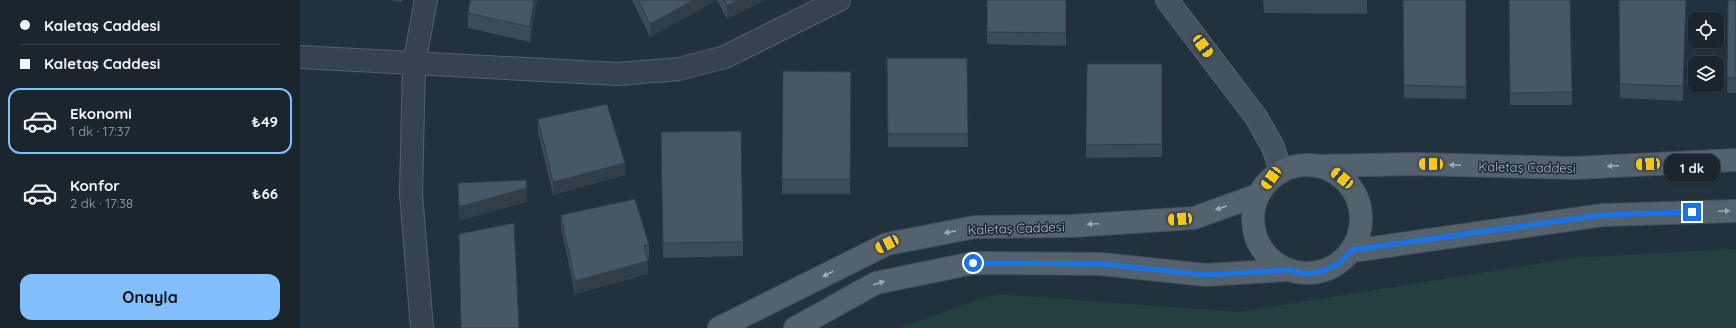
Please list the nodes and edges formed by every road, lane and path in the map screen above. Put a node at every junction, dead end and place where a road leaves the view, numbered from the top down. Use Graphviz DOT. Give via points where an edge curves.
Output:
graph roads {
  1 [pos="426,0"];
  2 [pos="839,0"];
  3 [pos="1167,0"];
  4 [pos="300,57"];
  5 [pos="414,64"];
  6 [pos="1736,160"];
  7 [pos="1319,166"];
  8 [pos="1281,172"];
  9 [pos="1258,195"];
  10 [pos="1736,211"];
  11 [pos="1352,250"];
  12 [pos="1288,270"];
  13 [pos="422,328"];
  14 [pos="719,328"];
  15 [pos="795,328"];
  1 -- 5 [label="street"];
  2 -- 5 [label="street" via="725,57 679,69 618,74"];
  3 -- 8 [label="street" via="1256,116 1273,147"];
  4 -- 5 [label="street"];
  5 -- 13 [label="street" via="411,194"];
  6 -- 7 [label="main road, Kaletaş Caddesi, one-way" via="1574,168 1415,164"];
  7 -- 8 [label="main road" via="1304,164"];
  7 -- 11 [label="main road" via="1336,172 1358,199 1362,217 1360,234"];
  8 -- 9 [label="main road" via="1271,178"];
  9 -- 12 [label="main road" via="1253,218 1254,230 1261,248 1272,261"];
  9 -- 14 [label="main road, Kaletaş Caddesi, one-way" via="1194,218 1072,226 975,227 887,244"];
  11 -- 10 [label="main road, one-way" via="1602,215"];
  11 -- 12 [label="main road" via="1340,263 1323,271 1306,274"];
  15 -- 12 [label="main road, one-way" via="876,282 973,263 1102,264 1206,275"];
}
